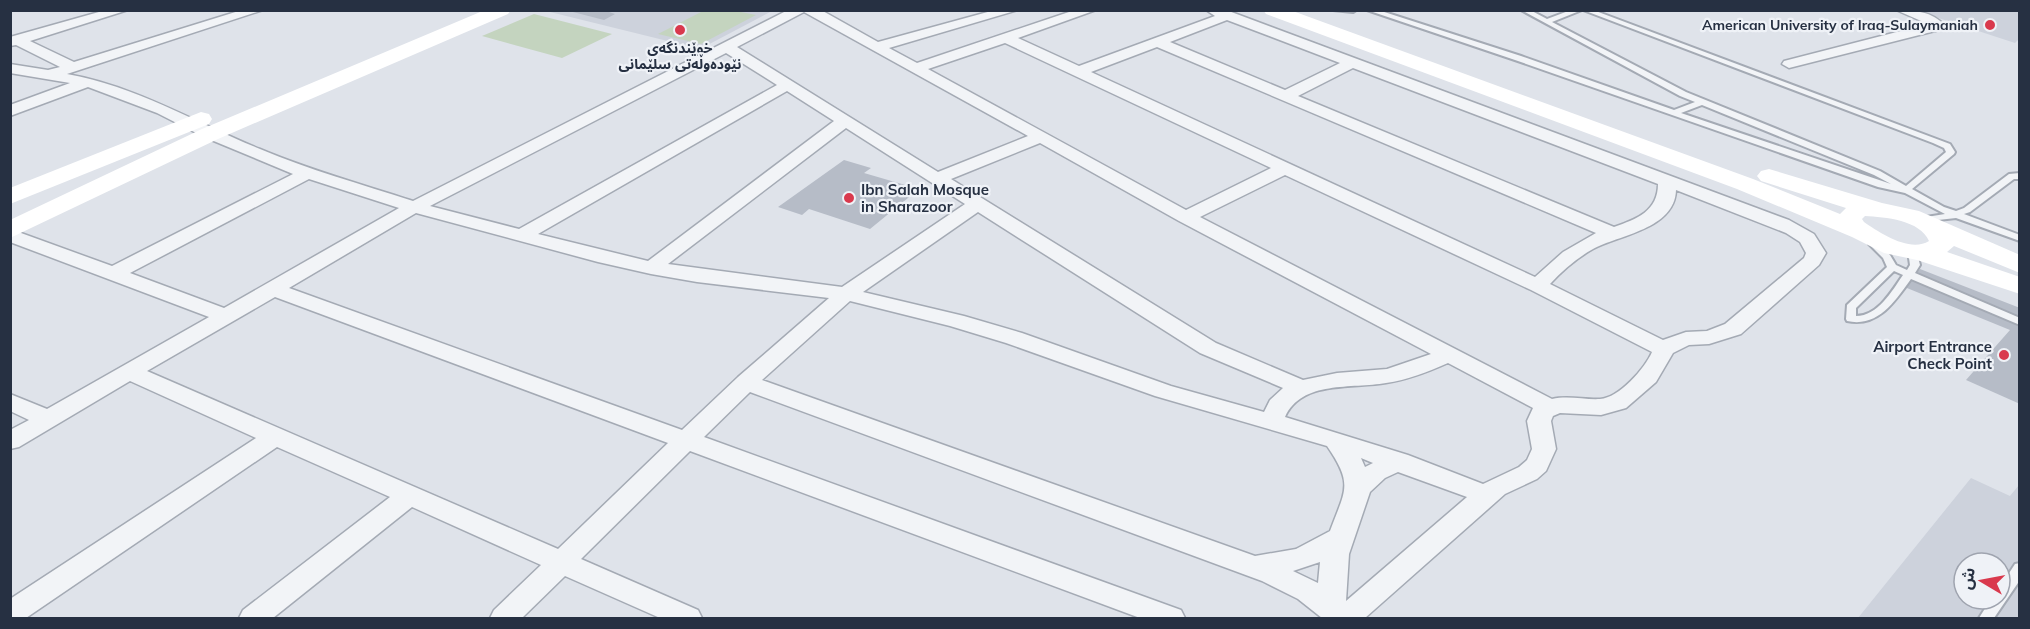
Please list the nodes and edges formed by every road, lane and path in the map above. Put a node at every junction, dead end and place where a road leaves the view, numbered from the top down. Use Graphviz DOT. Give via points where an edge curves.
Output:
graph roads {
  1 [pos="122,10"];
  2 [pos="257,10"];
  3 [pos="467,10"];
  4 [pos="502,10"];
  5 [pos="799,10"];
  6 [pos="810,10"];
  7 [pos="1012,10"];
  8 [pos="1090,10"];
  9 [pos="1272,10"];
  10 [pos="1304,10"];
  11 [pos="1336,10"];
  12 [pos="1353,10"];
  13 [pos="1370,10"];
  14 [pos="1524,10"];
  15 [pos="1580,10"];
  16 [pos="1586,10"];
  17 [pos="1902,10"];
  18 [pos="1219,13"];
  19 [pos="1545,22"];
  20 [pos="1006,38"];
  21 [pos="14,41"];
  22 [pos="1157,42"];
  23 [pos="727,47"];
  24 [pos="876,47"];
  25 [pos="1352,63"];
  26 [pos="1789,64"];
  27 [pos="10,68"];
  28 [pos="72,68"];
  29 [pos="915,68"];
  30 [pos="1080,71"];
  31 [pos="51,74"];
  32 [pos="88,82"];
  33 [pos="787,85"];
  34 [pos="1286,96"];
  35 [pos="1702,102"];
  36 [pos="10,111"];
  37 [pos="1673,113"];
  38 [pos="846,121"];
  39 [pos="201,129"];
  40 [pos="1041,137"];
  41 [pos="1285,168"];
  42 [pos="308,173"];
  43 [pos="2019,176"];
  44 [pos="938,178"];
  45 [pos="1667,180"];
  46 [pos="1906,190"];
  47 [pos="10,197"];
  48 [pos="979,203"];
  49 [pos="414,207"];
  50 [pos="1876,209"];
  51 [pos="1955,215"];
  52 [pos="1186,217"];
  53 [pos="1926,224"];
  54 [pos="10,230"];
  55 [pos="1612,233"];
  56 [pos="1862,234"];
  57 [pos="10,235"];
  58 [pos="521,236"];
  59 [pos="2019,238"];
  60 [pos="1913,259"];
  61 [pos="2019,265"];
  62 [pos="1892,267"];
  63 [pos="651,268"];
  64 [pos="114,273"];
  65 [pos="1538,286"];
  66 [pos="2019,286"];
  67 [pos="273,290"];
  68 [pos="846,294"];
  69 [pos="227,316"];
  70 [pos="2019,322"];
  71 [pos="1664,349"];
  72 [pos="1448,355"];
  73 [pos="129,372"];
  74 [pos="746,382"];
  75 [pos="1300,388"];
  76 [pos="10,402"];
  77 [pos="1549,408"];
  78 [pos="48,419"];
  79 [pos="1270,421"];
  80 [pos="275,437"];
  81 [pos="1336,440"];
  82 [pos="10,441"];
  83 [pos="686,441"];
  84 [pos="1399,461"];
  85 [pos="1359,487"];
  86 [pos="1488,495"];
  87 [pos="409,496"];
  88 [pos="1341,538"];
  89 [pos="561,563"];
  90 [pos="1253,566"];
  91 [pos="10,614"];
  92 [pos="1340,616"];
  93 [pos="253,618"];
  94 [pos="504,618"];
  95 [pos="688,618"];
  96 [pos="1171,618"];
  1 -- 21 [label="street"];
  2 -- 28 [label="street"];
  3 -- 39 [label="main road"];
  4 -- 39 [label="main road"];
  5 -- 23 [label="street"];
  6 -- 24 [label="street"];
  7 -- 24 [label="street"];
  8 -- 20 [label="street"];
  9 -- 56 [label="main road" via="1745,184"];
  10 -- 50 [label="main road" via="1771,177"];
  11 -- 12 [label="lane"];
  13 -- 37 [label="lane"];
  14 -- 19 [label="lane"];
  15 -- 19 [label="lane"];
  16 -- 46 [label="lane" via="1950,149 1950,154"];
  17 -- 26 [label="street" via="1938,26"];
  18 -- 22 [label="street"];
  18 -- 25 [label="street"];
  19 -- 35 [label="lane"];
  20 -- 29 [label="street"];
  20 -- 30 [label="street"];
  21 -- 28 [label="street"];
  22 -- 30 [label="street"];
  22 -- 34 [label="street"];
  23 -- 33 [label="street"];
  23 -- 49 [label="street"];
  24 -- 29 [label="street"];
  25 -- 34 [label="street"];
  25 -- 45 [label="street"];
  27 -- 31 [label="street"];
  28 -- 31 [label="street"];
  29 -- 40 [label="street"];
  30 -- 41 [label="street"];
  31 -- 32 [label="street"];
  32 -- 36 [label="street"];
  32 -- 39 [label="street"];
  33 -- 38 [label="street"];
  33 -- 58 [label="street"];
  34 -- 55 [label="street"];
  35 -- 37 [label="lane"];
  35 -- 46 [label="lane" via="1877,172"];
  37 -- 46 [label="lane" via="1856,177"];
  38 -- 44 [label="street"];
  38 -- 63 [label="street"];
  39 -- 42 [label="street"];
  39 -- 47 [label="main road"];
  39 -- 54 [label="main road"];
  40 -- 44 [label="street"];
  40 -- 52 [label="street"];
  41 -- 52 [label="street"];
  41 -- 65 [label="street"];
  42 -- 49 [label="street"];
  42 -- 64 [label="street"];
  43 -- 51 [label="lane" via="2012,176"];
  44 -- 48 [label="street"];
  45 -- 55 [label="street" via="1668,197 1658,212 1639,224"];
  45 -- 71 [label="street" via="1794,229 1811,242 1816,253 1812,261 1733,329 1676,341"];
  46 -- 51 [label="lane"];
  48 -- 68 [label="street"];
  48 -- 75 [label="street" via="1219,355 1274,374"];
  49 -- 58 [label="street"];
  49 -- 67 [label="street"];
  50 -- 53 [label="main road"];
  50 -- 56 [label="main road" via="1851,214 1849,219"];
  51 -- 53 [label="lane"];
  51 -- 59 [label="lane"];
  52 -- 72 [label="street"];
  53 -- 60 [label="main road" via="1942,238 1940,247"];
  53 -- 61 [label="main road"];
  55 -- 65 [label="street" via="1569,255"];
  56 -- 60 [label="main road"];
  56 -- 62 [label="lane" via="1887,257"];
  57 -- 64 [label="street"];
  58 -- 63 [label="street"];
  60 -- 62 [label="lane"];
  60 -- 62 [label="lane" via="1875,314 1866,319 1851,319 1851,307"];
  60 -- 66 [label="main road"];
  60 -- 70 [label="lane"];
  63 -- 68 [label="street"];
  64 -- 69 [label="street"];
  65 -- 71 [label="street"];
  67 -- 69 [label="street"];
  67 -- 83 [label="street"];
  68 -- 74 [label="street"];
  68 -- 79 [label="street" via="1014,338 1163,391"];
  69 -- 73 [label="street"];
  71 -- 77 [label="street" via="1648,377 1618,403"];
  72 -- 75 [label="street" via="1390,375"];
  72 -- 77 [label="street"];
  73 -- 78 [label="street"];
  73 -- 80 [label="street"];
  74 -- 83 [label="street"];
  74 -- 90 [label="street"];
  75 -- 79 [label="street" via="1280,401"];
  76 -- 78 [label="street"];
  77 -- 86 [label="street" via="1539,421 1544,449 1537,465"];
  78 -- 82 [label="street"];
  79 -- 81 [label="street"];
  80 -- 87 [label="street"];
  80 -- 91 [label="street"];
  81 -- 84 [label="street"];
  81 -- 85 [label="street" via="1351,462"];
  83 -- 89 [label="street"];
  83 -- 96 [label="street"];
  84 -- 85 [label="street" via="1376,472"];
  84 -- 86 [label="street"];
  85 -- 88 [label="street"];
  86 -- 92 [label="street"];
  87 -- 89 [label="street"];
  87 -- 93 [label="street"];
  88 -- 90 [label="street" via="1302,559"];
  88 -- 92 [label="street" via="1332,572"];
  89 -- 94 [label="street"];
  89 -- 95 [label="street"];
  90 -- 92 [label="street" via="1290,581"];
}
